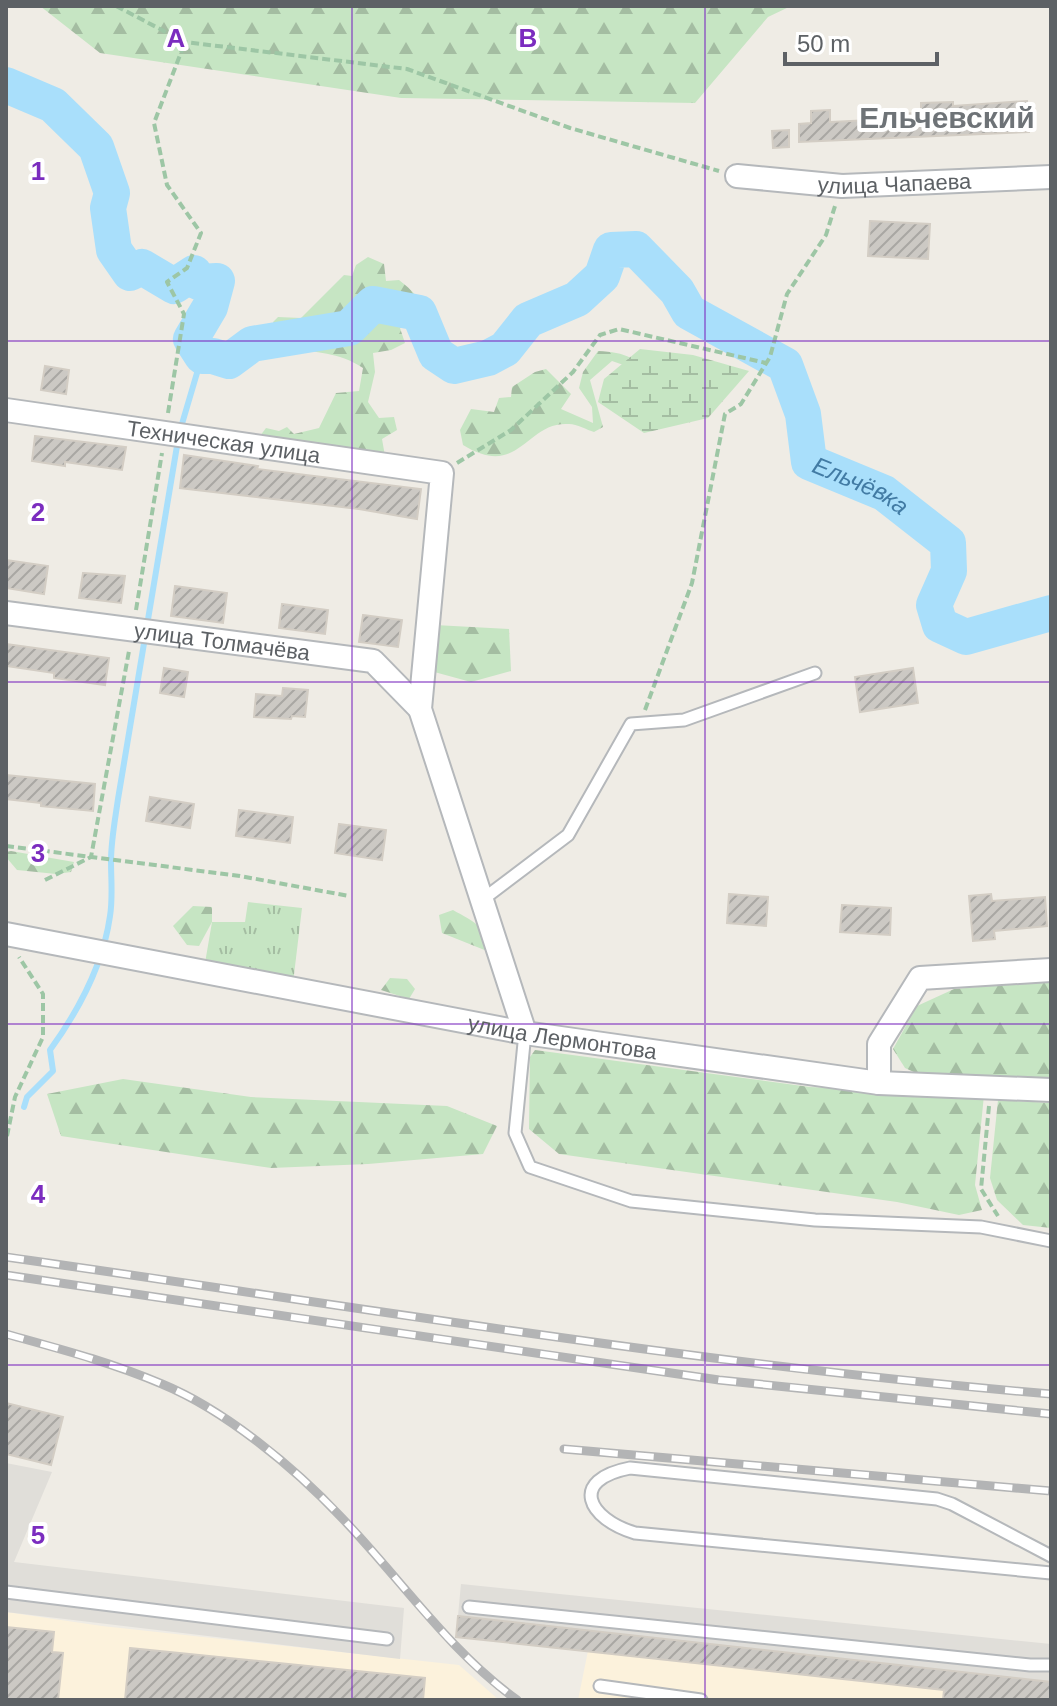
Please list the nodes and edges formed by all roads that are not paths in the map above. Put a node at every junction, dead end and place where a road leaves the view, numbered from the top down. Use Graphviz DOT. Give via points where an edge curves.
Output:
graph roads {
  1 [pos="737,176"];
  2 [pos="1051,177"];
  3 [pos="6,410"];
  4 [pos="6,613"];
  5 [pos="815,673"];
  6 [pos="420,709"];
  7 [pos="482,900"];
  8 [pos="10,941"];
  9 [pos="1051,970"];
  10 [pos="525,1033"];
  11 [pos="879,1083"];
  12 [pos="1051,1090"];
  13 [pos="1051,1241"];
  14 [pos="1051,1556"];
  15 [pos="1051,1573"];
  16 [pos="6,1592"];
  17 [pos="469,1607"];
  18 [pos="387,1639"];
  19 [pos="1051,1665"];
  20 [pos="600,1686"];
  21 [pos="701,1700"];
  1 -- 2 [label="street, улица Чапаева" via="842,186"];
  3 -- 6 [label="street, Техническая улица" via="442,473"];
  4 -- 6 [label="street, улица Толмачёва" via="373,661"];
  5 -- 7 [label="lane" via="684,720 631,724 568,835"];
  6 -- 7 [label="street"];
  7 -- 10 [label="street"];
  8 -- 10 [label="street, улица Лермонтова"];
  9 -- 11 [label="street" via="920,978 879,1044"];
  10 -- 11 [label="street, улица Лермонтова"];
  10 -- 13 [label="lane" via="515,1133 530,1167 631,1201 815,1220 981,1227"];
  11 -- 12 [label="street, улица Лермонтова"];
  14 -- 15 [label="lane" via="937,1499 630,1468 603,1476 591,1496 606,1520 635,1533"];
  16 -- 18 [label="lane"];
  17 -- 19 [label="lane"];
  20 -- 21 [label="lane"];
}
